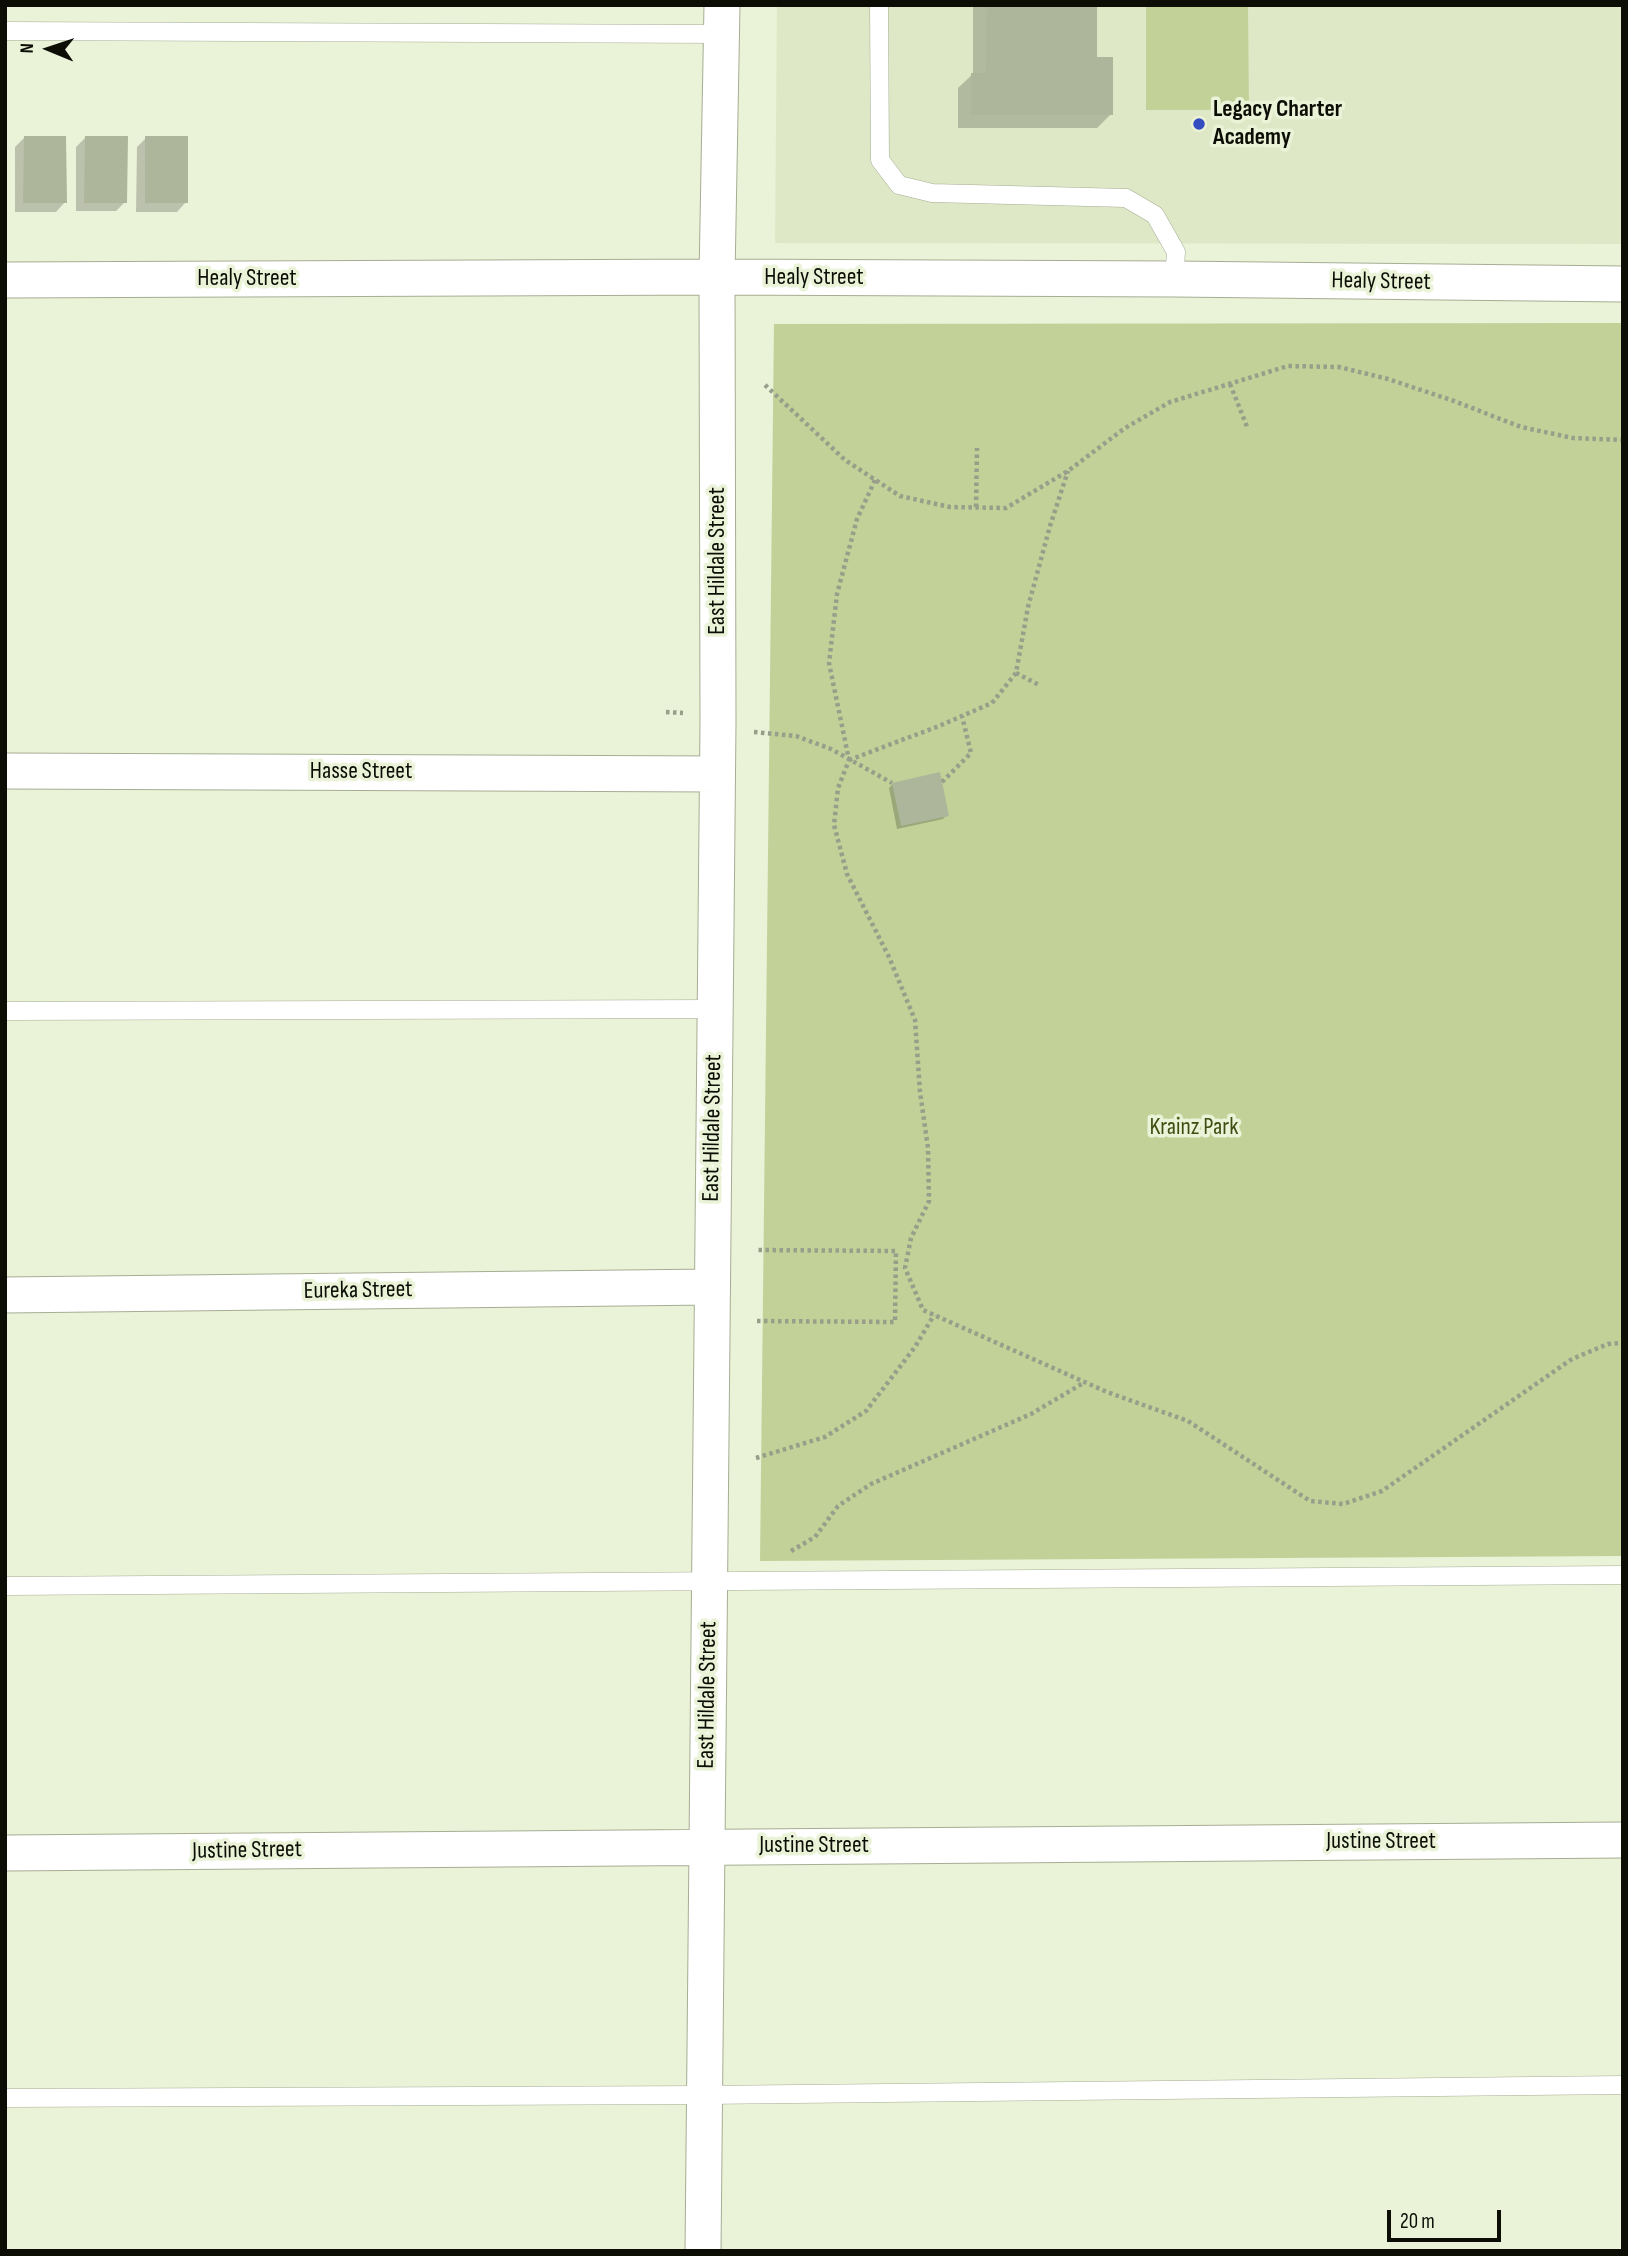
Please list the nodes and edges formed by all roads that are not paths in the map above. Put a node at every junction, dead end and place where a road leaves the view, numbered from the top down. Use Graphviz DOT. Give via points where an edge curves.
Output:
graph roads {
  1 [pos="880,5"];
  2 [pos="722,20"];
  3 [pos="5,31"];
  4 [pos="717,277"];
  5 [pos="1174,279"];
  6 [pos="5,280"];
  7 [pos="1623,284"];
  8 [pos="5,771"];
  9 [pos="717,774"];
  10 [pos="714,1009"];
  11 [pos="5,1011"];
  12 [pos="712,1287"];
  13 [pos="5,1295"];
  14 [pos="1623,1575"];
  15 [pos="709,1582"];
  16 [pos="5,1586"];
  17 [pos="1623,1840"];
  18 [pos="706,1847"];
  19 [pos="5,1853"];
  20 [pos="1623,2085"];
  21 [pos="704,2095"];
  22 [pos="5,2098"];
  23 [pos="703,2251"];
  1 -- 5 [label="lane" via="880,160 899,185 932,193 1126,198 1156,215 1176,252"];
  2 -- 3 [label="lane"];
  2 -- 4 [label="street, East Hildale Street"];
  4 -- 5 [label="street, Healy Street"];
  4 -- 6 [label="street, Healy Street"];
  4 -- 9 [label="street, East Hildale Street"];
  5 -- 7 [label="street, Healy Street"];
  8 -- 9 [label="street, Hasse Street"];
  9 -- 10 [label="street, East Hildale Street"];
  10 -- 11 [label="lane"];
  10 -- 12 [label="street, East Hildale Street"];
  12 -- 13 [label="street, Eureka Street"];
  12 -- 15 [label="street, East Hildale Street"];
  14 -- 15 [label="lane"];
  15 -- 16 [label="lane"];
  15 -- 18 [label="street, East Hildale Street"];
  17 -- 18 [label="street, Justine Street"];
  18 -- 19 [label="street, Justine Street"];
  18 -- 21 [label="street, East Hildale Street"];
  20 -- 21 [label="lane"];
  21 -- 22 [label="lane"];
  21 -- 23 [label="street, East Hildale Street"];
}
